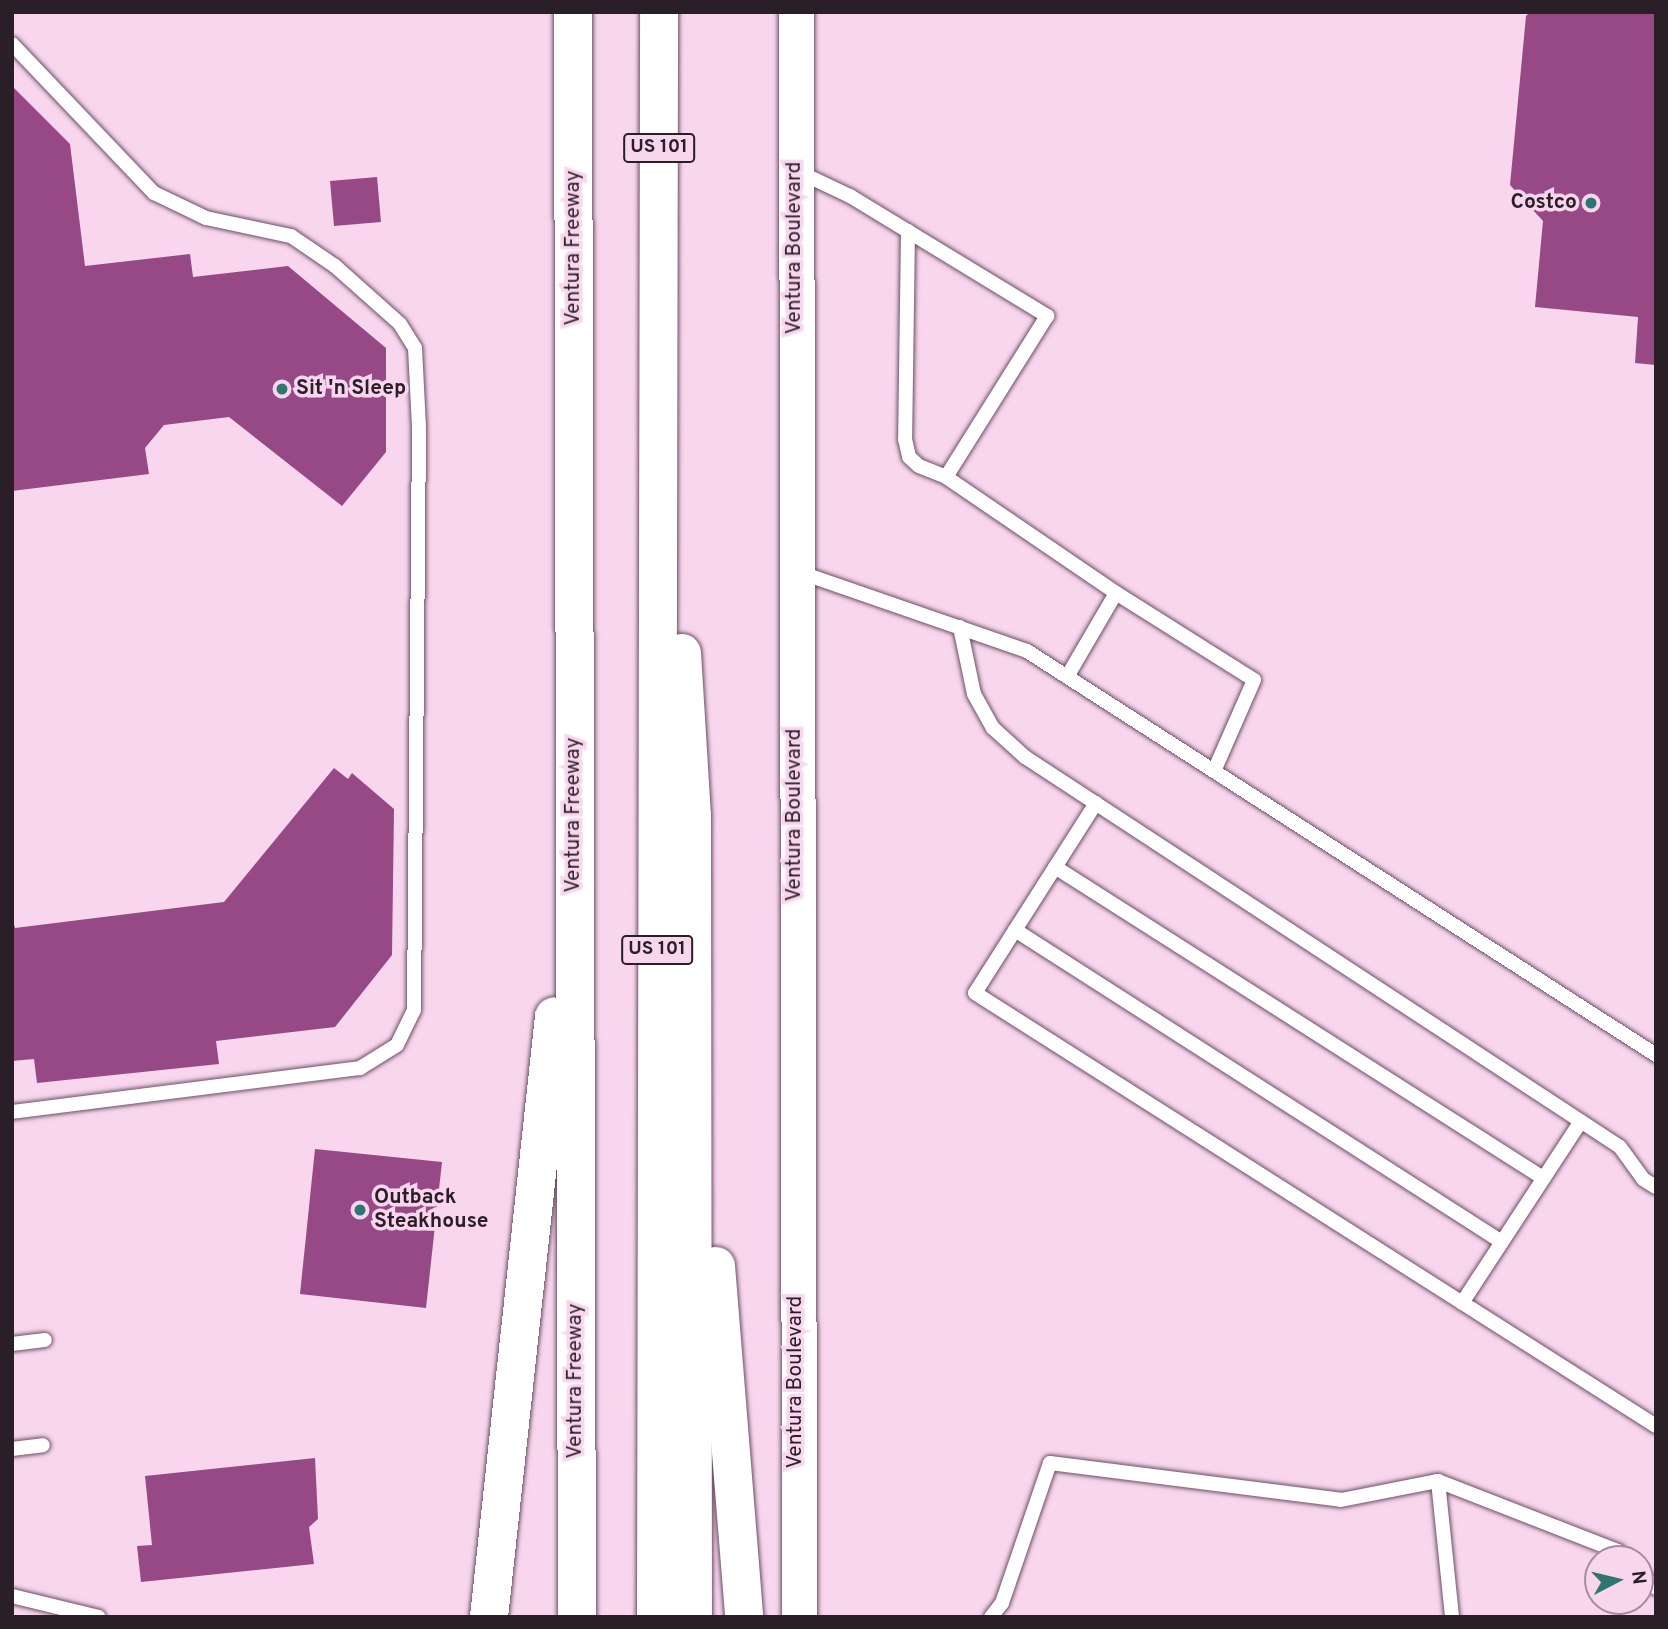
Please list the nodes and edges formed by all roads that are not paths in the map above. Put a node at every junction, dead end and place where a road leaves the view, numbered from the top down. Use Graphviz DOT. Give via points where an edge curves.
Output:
graph roads {
  1 [pos="573,12"];
  2 [pos="659,12"];
  3 [pos="796,12"];
  4 [pos="12,44"];
  5 [pos="795,170"];
  6 [pos="908,231"];
  7 [pos="659,284"];
  8 [pos="946,477"];
  9 [pos="795,570"];
  10 [pos="1116,593"];
  11 [pos="960,627"];
  12 [pos="1067,677"];
  13 [pos="1214,771"];
  14 [pos="1096,803"];
  15 [pos="692,815"];
  16 [pos="574,834"];
  17 [pos="1055,867"];
  18 [pos="1015,930"];
  19 [pos="1656,1055"];
  20 [pos="12,1112"];
  21 [pos="1581,1121"];
  22 [pos="1543,1178"];
  23 [pos="1656,1187"];
  24 [pos="1502,1242"];
  25 [pos="1462,1303"];
  26 [pos="45,1340"];
  27 [pos="12,1344"];
  28 [pos="1656,1426"];
  29 [pos="43,1445"];
  30 [pos="12,1449"];
  31 [pos="1438,1481"];
  32 [pos="1603,1545"];
  33 [pos="12,1597"];
  34 [pos="77,1614"];
  35 [pos="99,1617"];
  36 [pos="489,1617"];
  37 [pos="577,1617"];
  38 [pos="656,1617"];
  39 [pos="693,1617"];
  40 [pos="744,1617"];
  41 [pos="799,1617"];
  42 [pos="991,1617"];
  43 [pos="1452,1617"];
  1 -- 16 [label="highway, Ventura Freeway"];
  2 -- 7 [label="highway, US 101"];
  3 -- 5 [label="street, Ventura Boulevard"];
  4 -- 20 [label="lane" via="154,192 206,219 290,236 335,266 400,324 415,348 419,426 414,1010 397,1045 360,1068"];
  5 -- 6 [label="lane"];
  5 -- 9 [label="street, Ventura Boulevard"];
  6 -- 8 [label="lane" via="905,439 909,457"];
  6 -- 8 [label="lane" via="1047,316"];
  7 -- 15 [label="highway"];
  7 -- 38 [label="highway, US 101"];
  8 -- 10 [label="lane"];
  9 -- 11 [label="lane"];
  9 -- 41 [label="street, Ventura Boulevard"];
  10 -- 12 [label="lane"];
  10 -- 13 [label="lane" via="1254,680"];
  11 -- 12 [label="lane" via="1027,651"];
  11 -- 14 [label="lane" via="974,694 993,727 1025,757"];
  12 -- 13 [label="lane"];
  13 -- 19 [label="lane"];
  14 -- 17 [label="lane"];
  14 -- 21 [label="lane"];
  15 -- 39 [label="highway"];
  15 -- 40 [label="highway" via="719,1319"];
  16 -- 36 [label="highway"];
  16 -- 37 [label="highway, Ventura Freeway"];
  17 -- 18 [label="lane"];
  17 -- 22 [label="lane"];
  18 -- 24 [label="lane"];
  18 -- 25 [label="lane" via="975,993"];
  21 -- 22 [label="lane"];
  21 -- 23 [label="lane" via="1620,1147 1643,1179"];
  22 -- 24 [label="lane"];
  24 -- 25 [label="lane"];
  25 -- 28 [label="lane"];
  26 -- 27 [label="lane"];
  29 -- 30 [label="lane"];
  31 -- 32 [label="lane"];
  31 -- 42 [label="lane" via="1341,1500 1050,1463 1002,1602"];
  31 -- 43 [label="lane"];
  33 -- 34 [label="lane"];
  34 -- 35 [label="lane"];
}
